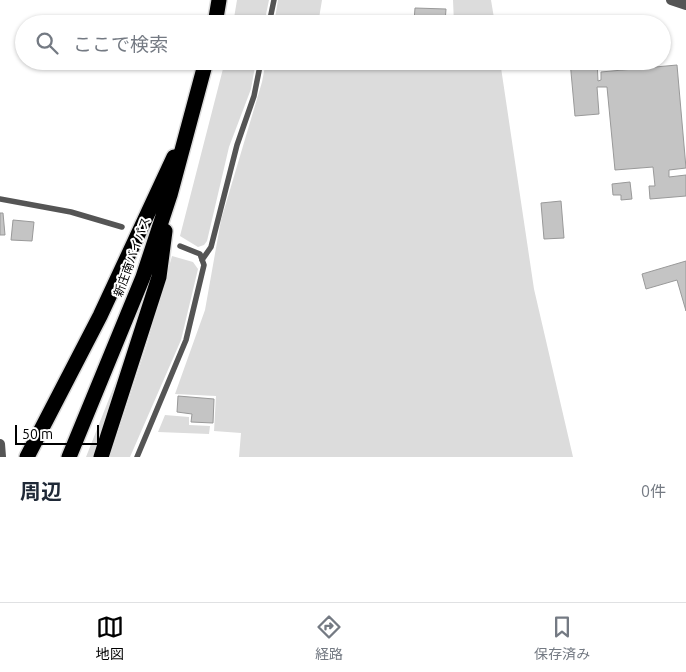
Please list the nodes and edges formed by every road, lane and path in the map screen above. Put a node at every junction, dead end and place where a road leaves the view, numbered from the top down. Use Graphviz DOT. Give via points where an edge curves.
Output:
graph roads {
  1 [pos="219,0"];
  2 [pos="274,0"];
  3 [pos="671,0"];
  4 [pos="686,6"];
  5 [pos="216,15"];
  6 [pos="271,15"];
  7 [pos="204,70"];
  8 [pos="259,70"];
  9 [pos="191,121"];
  10 [pos="170,195"];
  11 [pos="0,199"];
  12 [pos="122,228"];
  13 [pos="180,246"];
  14 [pos="202,260"];
  15 [pos="0,444"];
  16 [pos="1,457"];
  17 [pos="27,457"];
  18 [pos="69,457"];
  19 [pos="101,457"];
  20 [pos="137,457"];
  1 -- 5 [label="highway"];
  2 -- 6 [label="lane"];
  3 -- 4 [label="street"];
  7 -- 9 [label="highway, 新庄南バイパス"];
  8 -- 14 [label="lane" via="211,247"];
  9 -- 10 [label="highway, 新庄南バイパス"];
  9 -- 17 [label="highway" via="100,316"];
  10 -- 18 [label="highway, 新庄南バイパス" via="143,276"];
  10 -- 19 [label="highway" via="159,277"];
  11 -- 12 [label="lane" via="72,212"];
  13 -- 14 [label="lane" via="200,254"];
  14 -- 20 [label="lane" via="204,265 186,340"];
  15 -- 16 [label="street"];
}
